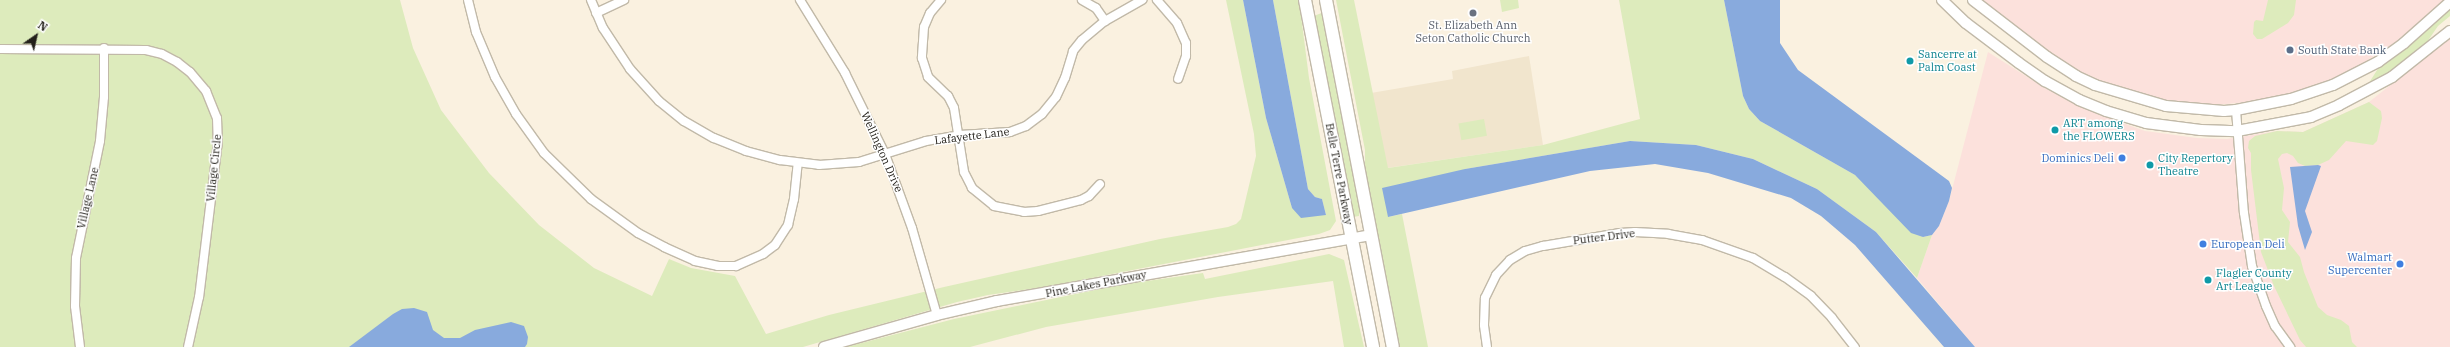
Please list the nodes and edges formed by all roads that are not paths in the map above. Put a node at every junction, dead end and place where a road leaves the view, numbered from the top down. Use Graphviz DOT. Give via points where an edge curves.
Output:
graph roads {
  1 [pos="468,0"];
  2 [pos="591,0"];
  3 [pos="624,0"];
  4 [pos="800,0"];
  5 [pos="941,0"];
  6 [pos="1082,0"];
  7 [pos="1142,0"];
  8 [pos="1157,0"];
  9 [pos="1305,0"];
  10 [pos="1326,0"];
  11 [pos="1942,0"];
  12 [pos="1973,0"];
  13 [pos="2450,2"];
  14 [pos="596,13"];
  15 [pos="1105,21"];
  16 [pos="2450,31"];
  17 [pos="104,48"];
  18 [pos="0,49"];
  19 [pos="1178,78"];
  20 [pos="2236,110"];
  21 [pos="2237,131"];
  22 [pos="959,136"];
  23 [pos="885,154"];
  24 [pos="798,163"];
  25 [pos="1100,184"];
  26 [pos="1371,235"];
  27 [pos="1351,239"];
  28 [pos="937,315"];
  29 [pos="80,347"];
  30 [pos="188,347"];
  31 [pos="824,347"];
  32 [pos="1373,347"];
  33 [pos="1393,347"];
  34 [pos="1487,347"];
  35 [pos="1855,347"];
  36 [pos="2290,347"];
  1 -- 24 [label="street" via="479,39 495,77 516,114 544,153 591,199 638,233 664,247 718,266 736,266 763,254 775,245 788,225"];
  2 -- 14 [label="street, Lafayette Lane"];
  3 -- 14 [label="street"];
  4 -- 23 [label="street, Wellington Drive" via="845,73"];
  5 -- 22 [label="street" via="930,13 924,27 922,58 928,76 952,102 957,115"];
  6 -- 15 [label="street" via="1096,8"];
  7 -- 15 [label="street, Lafayette Lane"];
  8 -- 19 [label="street" via="1177,23 1184,38 1186,56"];
  9 -- 27 [label="main road, Belle Terre Parkway"];
  10 -- 26 [label="main road, Belle Terre Parkway"];
  11 -- 21 [label="street" via="1966,23 2026,68 2061,91 2092,106 2161,126"];
  12 -- 20 [label="street" via="2047,57 2095,85 2166,106"];
  13 -- 20 [label="street" via="2404,43 2353,76 2291,99"];
  14 -- 24 [label="street, Lafayette Lane" via="612,44 630,69 655,97 684,121 737,148"];
  15 -- 22 [label="street, Lafayette Lane" via="1076,46 1061,88 1049,106 1034,121 1010,132"];
  16 -- 21 [label="street" via="2392,78 2339,105 2292,122"];
  17 -- 18 [label="street, Village Circle"];
  17 -- 29 [label="street, Village Lane" via="104,97 100,141 76,258 75,306"];
  17 -- 30 [label="street, Village Circle" via="146,50 170,58 196,78 206,91 215,112 218,141 198,302"];
  20 -- 21 [label="street"];
  21 -- 36 [label="street" via="2244,213 2252,266 2275,326"];
  22 -- 23 [label="street, Lafayette Lane" via="926,141"];
  22 -- 25 [label="street" via="967,180 988,202 1000,209 1017,212 1038,211 1086,198"];
  23 -- 24 [label="street, Lafayette Lane" via="848,163"];
  23 -- 28 [label="street, Wellington Drive" via="908,213"];
  26 -- 27 [label="street, Pine Lakes Parkway"];
  26 -- 33 [label="main road, Belle Terre Parkway"];
  27 -- 28 [label="street, Pine Lakes Parkway" via="997,301"];
  27 -- 32 [label="main road, Belle Terre Parkway"];
  28 -- 31 [label="street, Pine Lakes Parkway"];
  34 -- 35 [label="street, Putter Drive" via="1484,325 1485,298 1496,275 1510,260 1538,247 1635,232 1702,240 1758,261 1810,296"];
}
